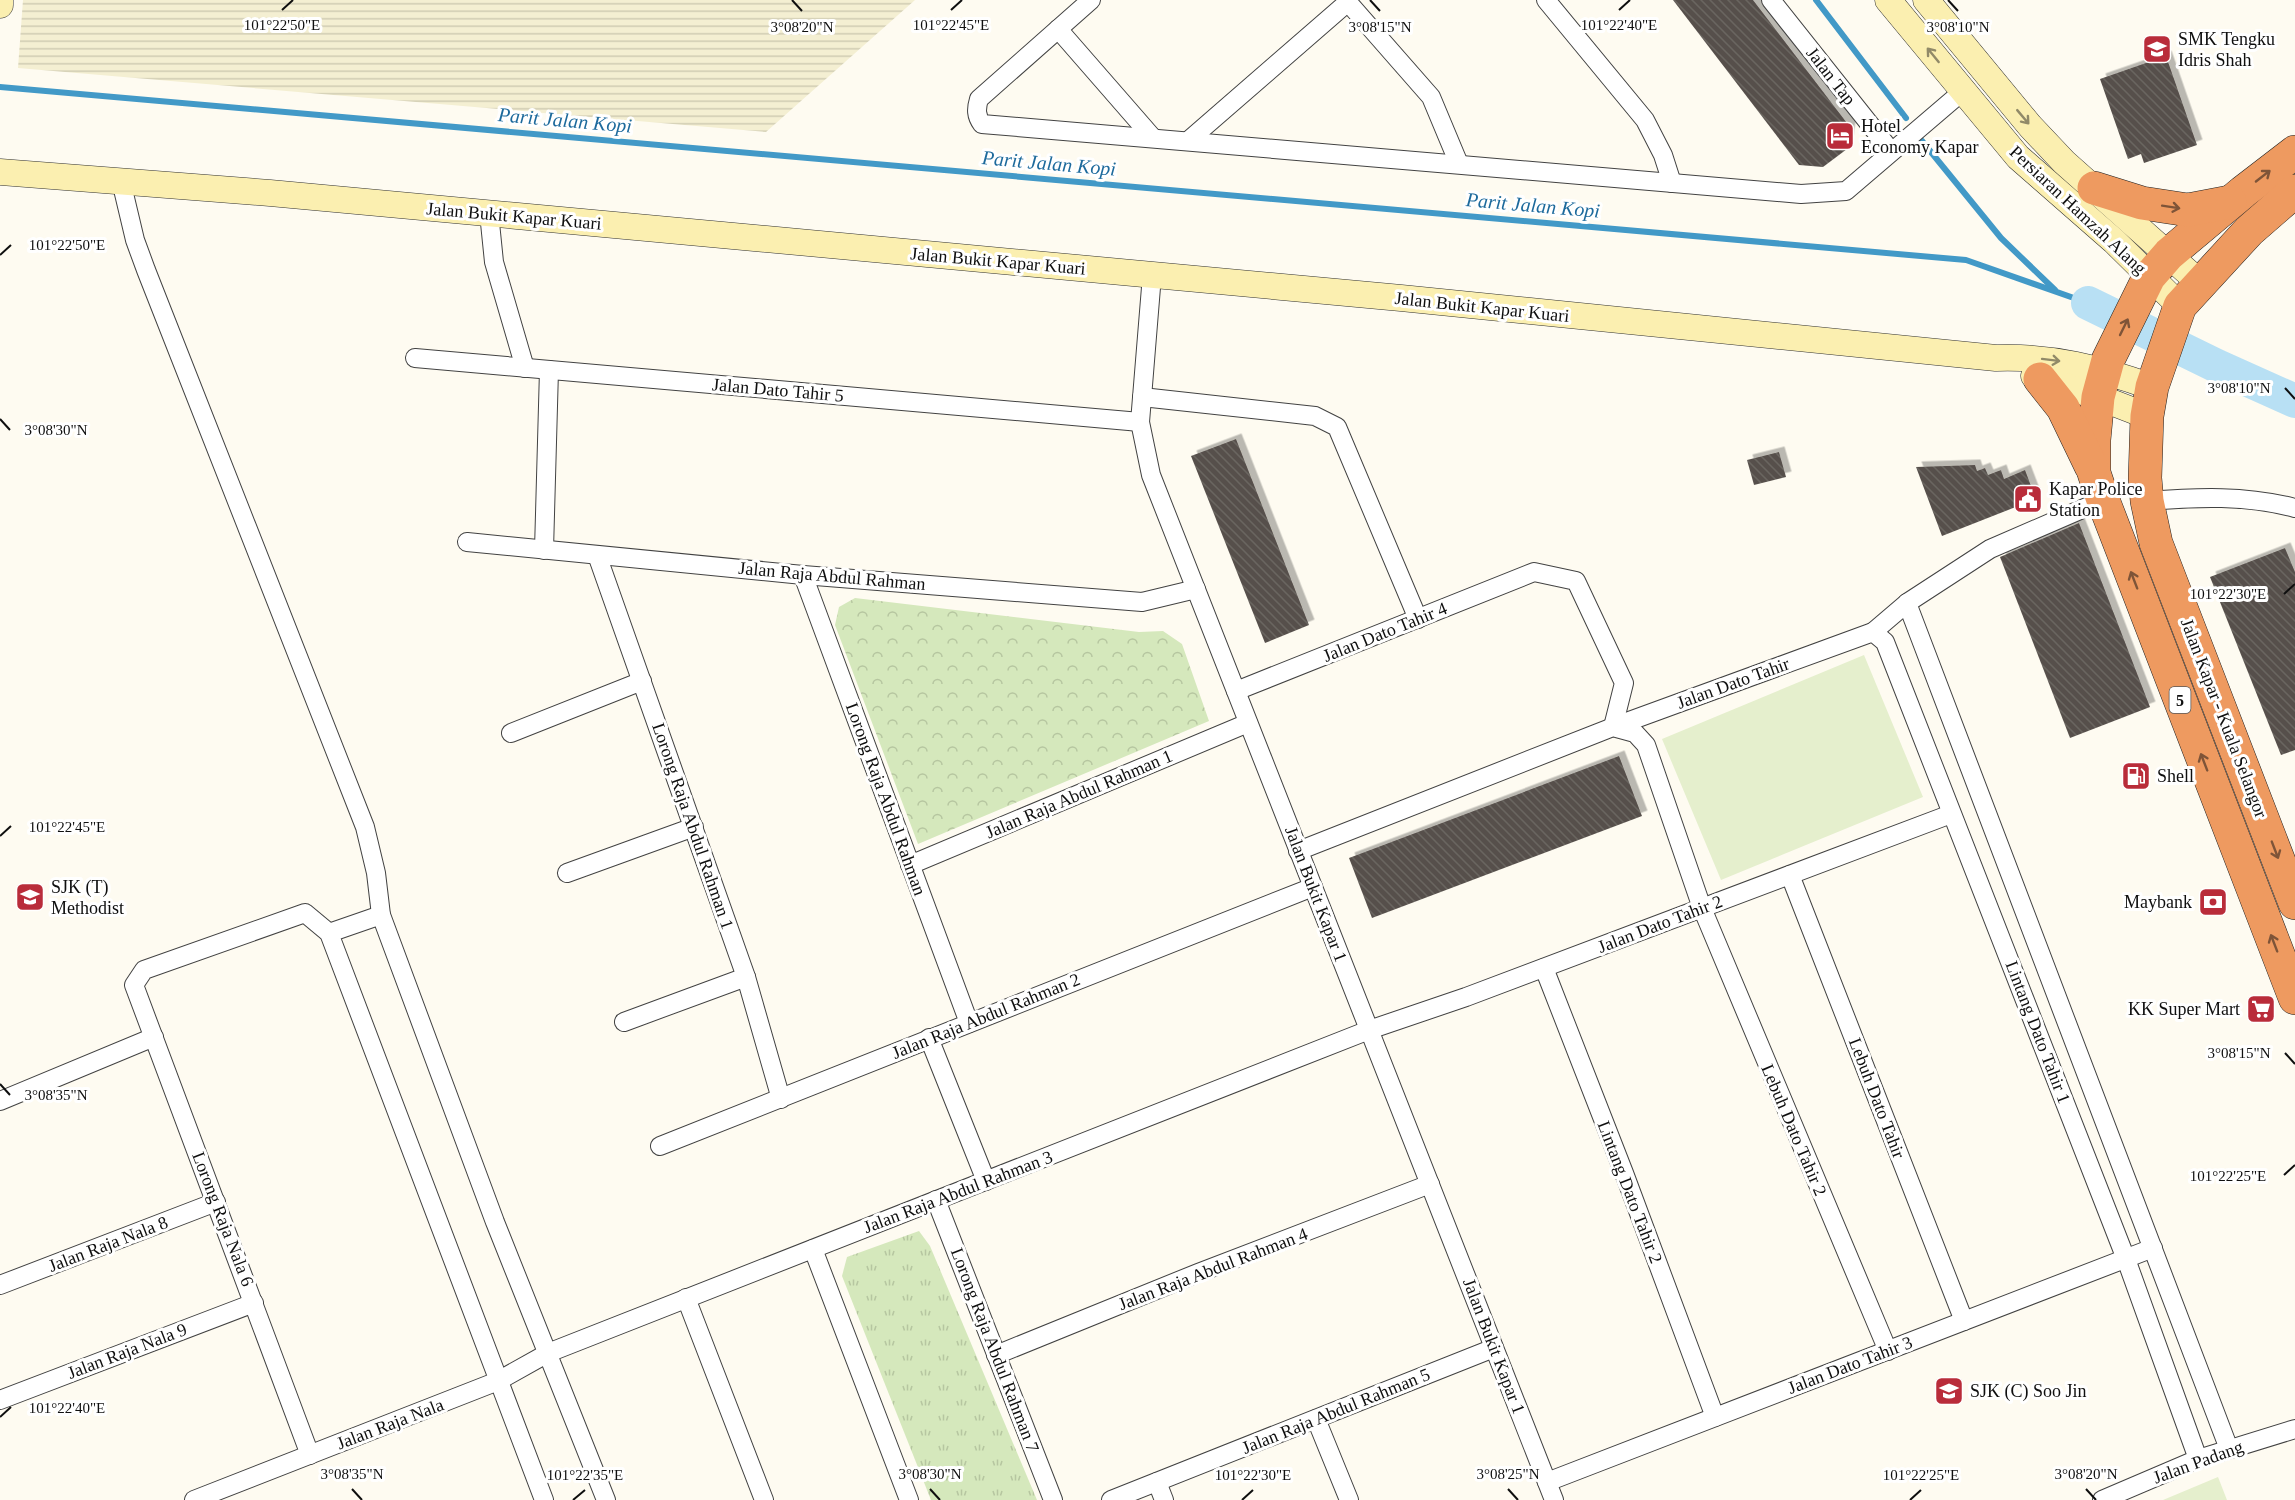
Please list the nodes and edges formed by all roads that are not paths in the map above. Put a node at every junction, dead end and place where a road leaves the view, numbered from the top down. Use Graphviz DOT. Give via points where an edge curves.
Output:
graph roads {
  1 [pos="0,0"];
  2 [pos="1091,0"];
  3 [pos="1546,0"];
  4 [pos="1771,0"];
  5 [pos="1888,0"];
  6 [pos="1926,0"];
  7 [pos="1347,1"];
  8 [pos="0,5"];
  9 [pos="1058,28"];
  10 [pos="1963,91"];
  11 [pos="1153,138"];
  12 [pos="1188,141"];
  13 [pos="1891,151"];
  14 [pos="2295,152"];
  15 [pos="1459,164"];
  16 [pos="0,172"];
  17 [pos="121,181"];
  18 [pos="1671,183"];
  19 [pos="2094,188"];
  20 [pos="2295,191"];
  21 [pos="2231,201"];
  22 [pos="489,213"];
  23 [pos="1152,275"];
  24 [pos="2153,275"];
  25 [pos="2185,301"];
  26 [pos="415,358"];
  27 [pos="1996,358"];
  28 [pos="525,368"];
  29 [pos="549,370"];
  30 [pos="2104,376"];
  31 [pos="2040,379"];
  32 [pos="2151,394"];
  33 [pos="1142,397"];
  34 [pos="1140,422"];
  35 [pos="2098,487"];
  36 [pos="2147,501"];
  37 [pos="2295,508"];
  38 [pos="467,542"];
  39 [pos="544,550"];
  40 [pos="597,555"];
  41 [pos="802,575"];
  42 [pos="1196,589"];
  43 [pos="1907,603"];
  44 [pos="1418,619"];
  45 [pos="1874,632"];
  46 [pos="642,681"];
  47 [pos="1236,691"];
  48 [pos="1248,723"];
  49 [pos="1613,727"];
  50 [pos="511,733"];
  51 [pos="1951,814"];
  52 [pos="694,827"];
  53 [pos="1298,851"];
  54 [pos="910,865"];
  55 [pos="567,873"];
  56 [pos="1790,875"];
  57 [pos="1313,887"];
  58 [pos="2295,903"];
  59 [pos="1702,908"];
  60 [pos="381,915"];
  61 [pos="329,933"];
  62 [pos="1544,968"];
  63 [pos="747,976"];
  64 [pos="2295,998"];
  65 [pos="624,1022"];
  66 [pos="969,1023"];
  67 [pos="1369,1030"];
  68 [pos="154,1037"];
  69 [pos="929,1038"];
  70 [pos="781,1099"];
  71 [pos="0,1101"];
  72 [pos="660,1146"];
  73 [pos="986,1181"];
  74 [pos="1430,1184"];
  75 [pos="936,1200"];
  76 [pos="216,1202"];
  77 [pos="2153,1248"];
  78 [pos="813,1249"];
  79 [pos="2126,1259"];
  80 [pos="0,1285"];
  81 [pos="686,1298"];
  82 [pos="255,1303"];
  83 [pos="1964,1321"];
  84 [pos="1494,1348"];
  85 [pos="1888,1351"];
  86 [pos="548,1353"];
  87 [pos="996,1355"];
  88 [pos="498,1381"];
  89 [pos="0,1400"];
  90 [pos="1714,1417"];
  91 [pos="1316,1419"];
  92 [pos="2295,1429"];
  93 [pos="2229,1449"];
  94 [pos="310,1455"];
  95 [pos="2198,1459"];
  96 [pos="1157,1482"];
  97 [pos="1547,1482"];
  98 [pos="195,1500"];
  99 [pos="544,1500"];
  100 [pos="606,1500"];
  101 [pos="764,1500"];
  102 [pos="909,1500"];
  103 [pos="1053,1500"];
  104 [pos="1111,1500"];
  105 [pos="1164,1500"];
  106 [pos="1349,1500"];
  107 [pos="1554,1500"];
  108 [pos="2102,1500"];
  1 -- 8 [label="street"];
  2 -- 9 [label="street"];
  3 -- 18 [label="street" via="1645,120 1663,155"];
  4 -- 13 [label="street, Jalan Tap"];
  10 -- 5 [label="street, Persiaran Hamzah Alang, one-way"];
  6 -- 19 [label="street, Persiaran Hamzah Alang, one-way" via="2030,126"];
  7 -- 12 [label="street"];
  7 -- 15 [label="street" via="1431,97"];
  9 -- 11 [label="street"];
  9 -- 11 [label="street" via="979,99 977,118 982,124"];
  10 -- 13 [label="street"];
  10 -- 24 [label="street, Persiaran Hamzah Alang" via="2018,157"];
  11 -- 12 [label="street"];
  12 -- 15 [label="street"];
  13 -- 18 [label="street" via="1846,191 1834,193 1801,194"];
  21 -- 14 [label="highway, Jalan Kapar - Kuala Selangor / 5, one-way"];
  15 -- 18 [label="street"];
  16 -- 17 [label="street, Jalan Bukit Kapar Kuari"];
  17 -- 22 [label="street, Jalan Bukit Kapar Kuari"];
  17 -- 60 [label="street" via="146,270 365,827"];
  19 -- 21 [label="highway, one-way" via="2142,203 2188,210"];
  19 -- 24 [label="street, Persiaran Hamzah Alang"];
  20 -- 25 [label="highway, Jalan Kapar - Kuala Selangor / 5" via="2249,231"];
  21 -- 24 [label="highway, Jalan Kapar - Kuala Selangor / 5"];
  22 -- 23 [label="street, Jalan Bukit Kapar Kuari"];
  22 -- 28 [label="street" via="494,262"];
  23 -- 27 [label="street, Jalan Bukit Kapar Kuari"];
  23 -- 33 [label="street, Jalan Bukit Kapar 1"];
  24 -- 25 [label="street, Persiaran Hamzah Alang"];
  30 -- 24 [label="highway, Jalan Kapar - Kuala Selangor / 5, one-way"];
  25 -- 32 [label="highway, Jalan Kapar - Kuala Selangor / 5"];
  26 -- 28 [label="street, Jalan Dato Tahir 5"];
  27 -- 30 [label="street, Jalan Bukit Kapar Kuari, one-way" via="2056,360"];
  27 -- 31 [label="street, Jalan Bukit Kapar Kuari"];
  28 -- 29 [label="street, Jalan Dato Tahir 5"];
  29 -- 34 [label="street, Jalan Dato Tahir 5"];
  29 -- 39 [label="street"];
  30 -- 31 [label="street, Jalan Bukit Kapar Kuari"];
  30 -- 32 [label="street, Jalan Bukit Kapar Kuari"];
  30 -- 35 [label="highway, Jalan Kapar - Kuala Selangor / 5" via="2094,440"];
  31 -- 35 [label="highway" via="2063,408"];
  32 -- 36 [label="highway, Jalan Kapar - Kuala Selangor / 5"];
  33 -- 34 [label="street, Jalan Bukit Kapar 1"];
  33 -- 44 [label="street" via="1316,416 1337,427"];
  34 -- 42 [label="street, Jalan Bukit Kapar 1" via="1150,475"];
  35 -- 43 [label="street" via="1989,549"];
  64 -- 35 [label="highway, Jalan Kapar - Kuala Selangor / 5, one-way"];
  36 -- 37 [label="street" via="2205,497 2259,500"];
  36 -- 58 [label="highway, Jalan Kapar - Kuala Selangor / 5, one-way" via="2156,543"];
  38 -- 39 [label="street, Jalan Raja Abdul Rahman"];
  39 -- 40 [label="street, Jalan Raja Abdul Rahman"];
  40 -- 41 [label="street, Jalan Raja Abdul Rahman"];
  40 -- 46 [label="street, Lorong Raja Abdul Rahman 1"];
  41 -- 42 [label="street, Jalan Raja Abdul Rahman" via="1142,602"];
  41 -- 54 [label="street, Lorong Raja Abdul Rahman"];
  42 -- 47 [label="street, Jalan Bukit Kapar 1"];
  43 -- 45 [label="street"];
  43 -- 77 [label="street"];
  44 -- 47 [label="street, Jalan Dato Tahir 4"];
  44 -- 49 [label="street, Jalan Dato Tahir 4" via="1534,572 1576,581 1624,683"];
  45 -- 49 [label="street, Jalan Dato Tahir"];
  45 -- 51 [label="street, Lintang Dato Tahir 1" via="1885,642"];
  46 -- 50 [label="street"];
  46 -- 52 [label="street, Lorong Raja Abdul Rahman 1"];
  47 -- 48 [label="street, Jalan Bukit Kapar 1"];
  48 -- 53 [label="street, Jalan Bukit Kapar 1"];
  48 -- 54 [label="street, Jalan Raja Abdul Rahman 1"];
  49 -- 53 [label="street, Jalan Dato Tahir"];
  49 -- 59 [label="street, Lebuh Dato Tahir 2" via="1635,733 1646,745"];
  51 -- 56 [label="street, Jalan Dato Tahir 2"];
  51 -- 79 [label="street, Lintang Dato Tahir 1"];
  52 -- 55 [label="street"];
  52 -- 63 [label="street, Lorong Raja Abdul Rahman 1"];
  53 -- 57 [label="street, Jalan Bukit Kapar 1"];
  54 -- 66 [label="street, Lorong Raja Abdul Rahman"];
  56 -- 59 [label="street, Jalan Dato Tahir 2"];
  56 -- 83 [label="street, Lebuh Dato Tahir"];
  57 -- 66 [label="street, Jalan Raja Abdul Rahman 2"];
  57 -- 67 [label="street, Jalan Bukit Kapar 1"];
  59 -- 62 [label="street, Jalan Dato Tahir 2"];
  59 -- 85 [label="street, Lebuh Dato Tahir 2"];
  60 -- 61 [label="street"];
  60 -- 86 [label="street"];
  61 -- 68 [label="street, Lorong Raja Nala 6" via="306,913 144,970 134,985"];
  61 -- 88 [label="street"];
  62 -- 67 [label="street, Jalan Dato Tahir 2"];
  62 -- 90 [label="street, Lintang Dato Tahir 2"];
  63 -- 65 [label="street"];
  63 -- 70 [label="street, Lorong Raja Abdul Rahman 1"];
  66 -- 69 [label="street, Jalan Raja Abdul Rahman 2"];
  67 -- 73 [label="street, Jalan Raja Abdul Rahman 3"];
  67 -- 74 [label="street, Jalan Bukit Kapar 1"];
  68 -- 71 [label="street"];
  68 -- 76 [label="street, Lorong Raja Nala 6"];
  69 -- 70 [label="street, Jalan Raja Abdul Rahman 2"];
  69 -- 73 [label="street"];
  70 -- 72 [label="street, Jalan Raja Abdul Rahman 2"];
  73 -- 75 [label="street, Jalan Raja Abdul Rahman 3"];
  74 -- 84 [label="street, Jalan Bukit Kapar 1"];
  74 -- 87 [label="street, Jalan Raja Abdul Rahman 4"];
  75 -- 78 [label="street, Jalan Raja Abdul Rahman 3"];
  75 -- 87 [label="street, Lorong Raja Abdul Rahman 7"];
  76 -- 80 [label="street, Jalan Raja Nala 8"];
  76 -- 82 [label="street, Lorong Raja Nala 6"];
  77 -- 79 [label="street, Jalan Dato Tahir 3"];
  77 -- 93 [label="street"];
  78 -- 81 [label="street, Jalan Raja Abdul Rahman 3"];
  78 -- 102 [label="street"];
  79 -- 83 [label="street, Jalan Dato Tahir 3"];
  79 -- 95 [label="street, Lintang Dato Tahir 1"];
  81 -- 86 [label="street, Jalan Raja Abdul Rahman 3"];
  81 -- 101 [label="street"];
  82 -- 89 [label="street, Jalan Raja Nala 9"];
  82 -- 94 [label="street, Lorong Raja Nala 6"];
  83 -- 85 [label="street, Jalan Dato Tahir 3"];
  84 -- 91 [label="street, Jalan Raja Abdul Rahman 5"];
  84 -- 97 [label="street, Jalan Bukit Kapar 1"];
  85 -- 90 [label="street, Jalan Dato Tahir 3"];
  86 -- 88 [label="street, Jalan Raja Nala"];
  86 -- 100 [label="street"];
  87 -- 103 [label="street, Lorong Raja Abdul Rahman 7"];
  88 -- 94 [label="street, Jalan Raja Nala"];
  88 -- 99 [label="street"];
  90 -- 97 [label="street, Jalan Dato Tahir 3"];
  91 -- 96 [label="street, Jalan Raja Abdul Rahman 5"];
  91 -- 106 [label="street"];
  92 -- 93 [label="street, Jalan Padang"];
  93 -- 95 [label="street, Jalan Padang"];
  94 -- 98 [label="street, Jalan Raja Nala"];
  95 -- 108 [label="street, Jalan Padang"];
  96 -- 104 [label="street, Jalan Raja Abdul Rahman 5"];
  96 -- 105 [label="street"];
  97 -- 107 [label="street, Jalan Bukit Kapar 1"];
}
